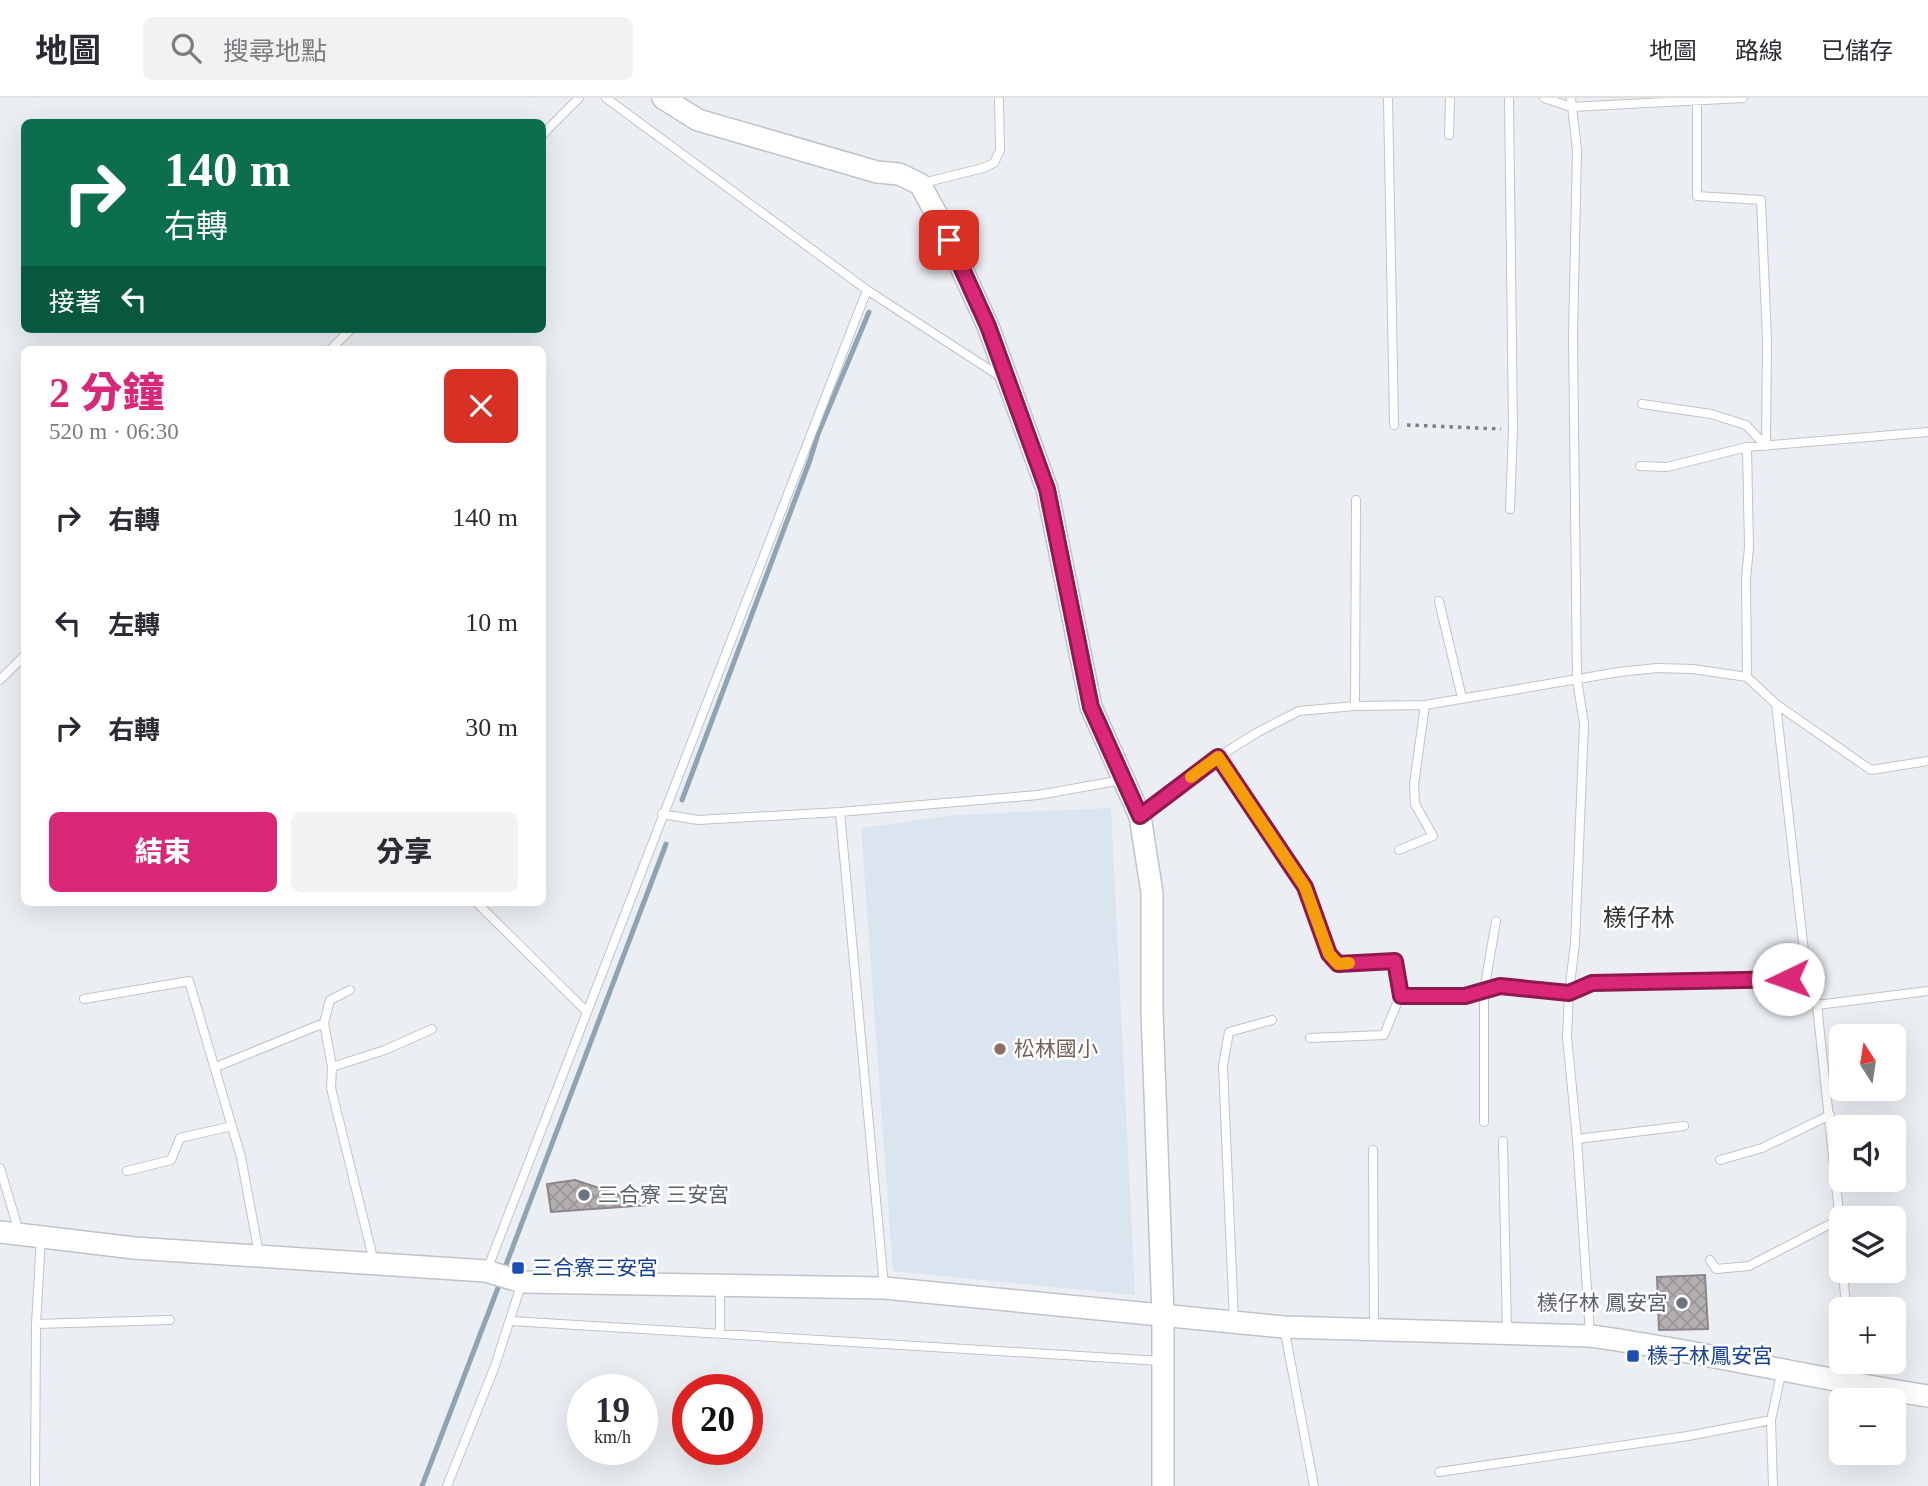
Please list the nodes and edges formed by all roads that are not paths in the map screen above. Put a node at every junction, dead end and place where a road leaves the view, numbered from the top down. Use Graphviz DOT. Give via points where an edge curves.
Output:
graph roads {
  1 [pos="579,98"];
  2 [pos="606,98"];
  3 [pos="663,98"];
  4 [pos="999,98"];
  5 [pos="1388,98"];
  6 [pos="1450,98"];
  7 [pos="1509,98"];
  8 [pos="1544,98"];
  9 [pos="1743,98"];
  10 [pos="1571,102"];
  11 [pos="1698,102"];
  12 [pos="546,131"];
  13 [pos="1449,135"];
  14 [pos="920,184"];
  15 [pos="867,290"];
  16 [pos="347,333"];
  17 [pos="334,346"];
  18 [pos="1008,382"];
  19 [pos="1642,404"];
  20 [pos="1394,425"];
  21 [pos="1928,432"];
  22 [pos="1766,446"];
  23 [pos="1747,447"];
  24 [pos="1640,466"];
  25 [pos="1356,500"];
  26 [pos="1510,509"];
  27 [pos="1440,601"];
  28 [pos="21,659"];
  29 [pos="1747,677"];
  30 [pos="0,680"];
  31 [pos="1577,680"];
  32 [pos="1462,698"];
  33 [pos="1776,704"];
  34 [pos="1425,705"];
  35 [pos="1355,706"];
  36 [pos="1218,757"];
  37 [pos="1928,761"];
  38 [pos="1125,780"];
  39 [pos="840,812"];
  40 [pos="662,814"];
  41 [pos="1140,816"];
  42 [pos="1399,850"];
  43 [pos="480,906"];
  44 [pos="1496,920"];
  45 [pos="1807,978"];
  46 [pos="350,990"];
  47 [pos="1484,991"];
  48 [pos="1928,991"];
  49 [pos="1569,993"];
  50 [pos="1401,996"];
  51 [pos="85,999"];
  52 [pos="1817,1005"];
  53 [pos="587,1012"];
  54 [pos="1272,1020"];
  55 [pos="324,1023"];
  56 [pos="432,1029"];
  57 [pos="1310,1038"];
  58 [pos="216,1067"];
  59 [pos="332,1067"];
  60 [pos="1829,1115"];
  61 [pos="1830,1115"];
  62 [pos="1484,1122"];
  63 [pos="232,1126"];
  64 [pos="1684,1126"];
  65 [pos="1577,1139"];
  66 [pos="1503,1141"];
  67 [pos="1373,1150"];
  68 [pos="1720,1160"];
  69 [pos="0,1168"];
  70 [pos="127,1171"];
  71 [pos="1829,1225"];
  72 [pos="10,1233"];
  73 [pos="41,1238"];
  74 [pos="260,1258"];
  75 [pos="1710,1260"];
  76 [pos="374,1264"];
  77 [pos="486,1271"];
  78 [pos="522,1282"];
  79 [pos="720,1284"];
  80 [pos="884,1288"];
  81 [pos="1163,1314"];
  82 [pos="170,1320"];
  83 [pos="511,1321"];
  84 [pos="1234,1322"];
  85 [pos="36,1324"];
  86 [pos="1284,1327"];
  87 [pos="1374,1331"];
  88 [pos="1507,1333"];
  89 [pos="720,1334"];
  90 [pos="1590,1336"];
  91 [pos="1163,1361"];
  92 [pos="1782,1370"];
  93 [pos="1850,1374"];
  94 [pos="1851,1384"];
  95 [pos="1928,1396"];
  96 [pos="1771,1420"];
  97 [pos="1439,1472"];
  98 [pos="35,1486"];
  99 [pos="447,1486"];
  100 [pos="1163,1486"];
  101 [pos="1314,1486"];
  102 [pos="1773,1486"];
  1 -- 12 [label="lane"];
  2 -- 15 [label="lane"];
  3 -- 14 [label="street" via="698,120 877,172 899,174"];
  4 -- 14 [label="lane" via="1000,150 994,163"];
  5 -- 20 [label="lane"];
  6 -- 13 [label="lane"];
  7 -- 26 [label="lane"];
  8 -- 10 [label="lane"];
  9 -- 11 [label="lane"];
  10 -- 11 [label="lane"];
  10 -- 31 [label="lane" via="1577,150 1573,335"];
  11 -- 22 [label="lane" via="1696,196 1761,200"];
  14 -- 18 [label="street" via="988,326"];
  15 -- 18 [label="lane"];
  15 -- 40 [label="lane"];
  16 -- 17 [label="lane"];
  18 -- 38 [label="street" via="1052,505 1091,707"];
  19 -- 22 [label="lane" via="1711,414 1746,425"];
  21 -- 22 [label="lane"];
  22 -- 23 [label="lane"];
  23 -- 24 [label="lane" via="1667,467"];
  23 -- 29 [label="lane"];
  25 -- 35 [label="lane"];
  27 -- 32 [label="lane"];
  28 -- 30 [label="lane"];
  29 -- 31 [label="lane" via="1657,668"];
  29 -- 33 [label="lane"];
  31 -- 32 [label="lane"];
  31 -- 49 [label="lane" via="1584,724"];
  32 -- 34 [label="lane"];
  33 -- 37 [label="lane" via="1871,770"];
  33 -- 45 [label="lane"];
  34 -- 35 [label="lane"];
  34 -- 42 [label="lane" via="1415,804 1433,836"];
  35 -- 36 [label="lane" via="1299,710"];
  36 -- 41 [label="lane"];
  36 -- 50 [label="lane" via="1305,887 1329,954 1338,964 1395,961"];
  38 -- 39 [label="lane" via="1038,796"];
  38 -- 41 [label="street"];
  39 -- 40 [label="lane" via="698,820"];
  39 -- 80 [label="lane"];
  40 -- 53 [label="lane"];
  41 -- 81 [label="street" via="1152,893"];
  43 -- 53 [label="lane"];
  44 -- 47 [label="lane"];
  45 -- 49 [label="lane" via="1592,983"];
  45 -- 52 [label="lane"];
  46 -- 55 [label="lane" via="330,1000"];
  47 -- 49 [label="lane" via="1500,986"];
  47 -- 50 [label="lane" via="1465,996"];
  47 -- 62 [label="lane"];
  48 -- 52 [label="lane"];
  49 -- 65 [label="lane" via="1567,1037"];
  50 -- 57 [label="lane" via="1384,1035"];
  51 -- 58 [label="lane" via="190,981"];
  52 -- 61 [label="lane"];
  53 -- 77 [label="lane"];
  54 -- 84 [label="lane" via="1229,1032 1223,1066"];
  55 -- 58 [label="lane"];
  55 -- 59 [label="lane"];
  56 -- 59 [label="lane"];
  58 -- 63 [label="lane"];
  59 -- 76 [label="lane" via="331,1088"];
  60 -- 68 [label="lane" via="1762,1148"];
  63 -- 70 [label="lane" via="180,1138 171,1160"];
  63 -- 74 [label="lane"];
  64 -- 65 [label="lane"];
  65 -- 90 [label="lane"];
  66 -- 88 [label="lane"];
  67 -- 87 [label="lane"];
  69 -- 72 [label="lane"];
  71 -- 75 [label="lane" via="1749,1266 1716,1269"];
  72 -- 73 [label="street"];
  73 -- 74 [label="street"];
  73 -- 85 [label="lane"];
  74 -- 76 [label="street"];
  76 -- 77 [label="street"];
  77 -- 78 [label="street"];
  78 -- 79 [label="street"];
  78 -- 83 [label="lane"];
  79 -- 80 [label="street"];
  79 -- 89 [label="lane"];
  80 -- 81 [label="street"];
  81 -- 84 [label="street"];
  81 -- 91 [label="street"];
  82 -- 85 [label="lane"];
  83 -- 89 [label="lane"];
  83 -- 99 [label="lane"];
  84 -- 86 [label="street"];
  85 -- 98 [label="lane"];
  86 -- 87 [label="street"];
  86 -- 101 [label="lane"];
  87 -- 88 [label="street"];
  88 -- 90 [label="street"];
  89 -- 91 [label="lane"];
  90 -- 92 [label="street"];
  91 -- 100 [label="street"];
  92 -- 94 [label="street"];
  92 -- 96 [label="lane"];
  93 -- 94 [label="lane"];
  94 -- 95 [label="street"];
  96 -- 97 [label="lane"];
  96 -- 102 [label="lane"];
}
